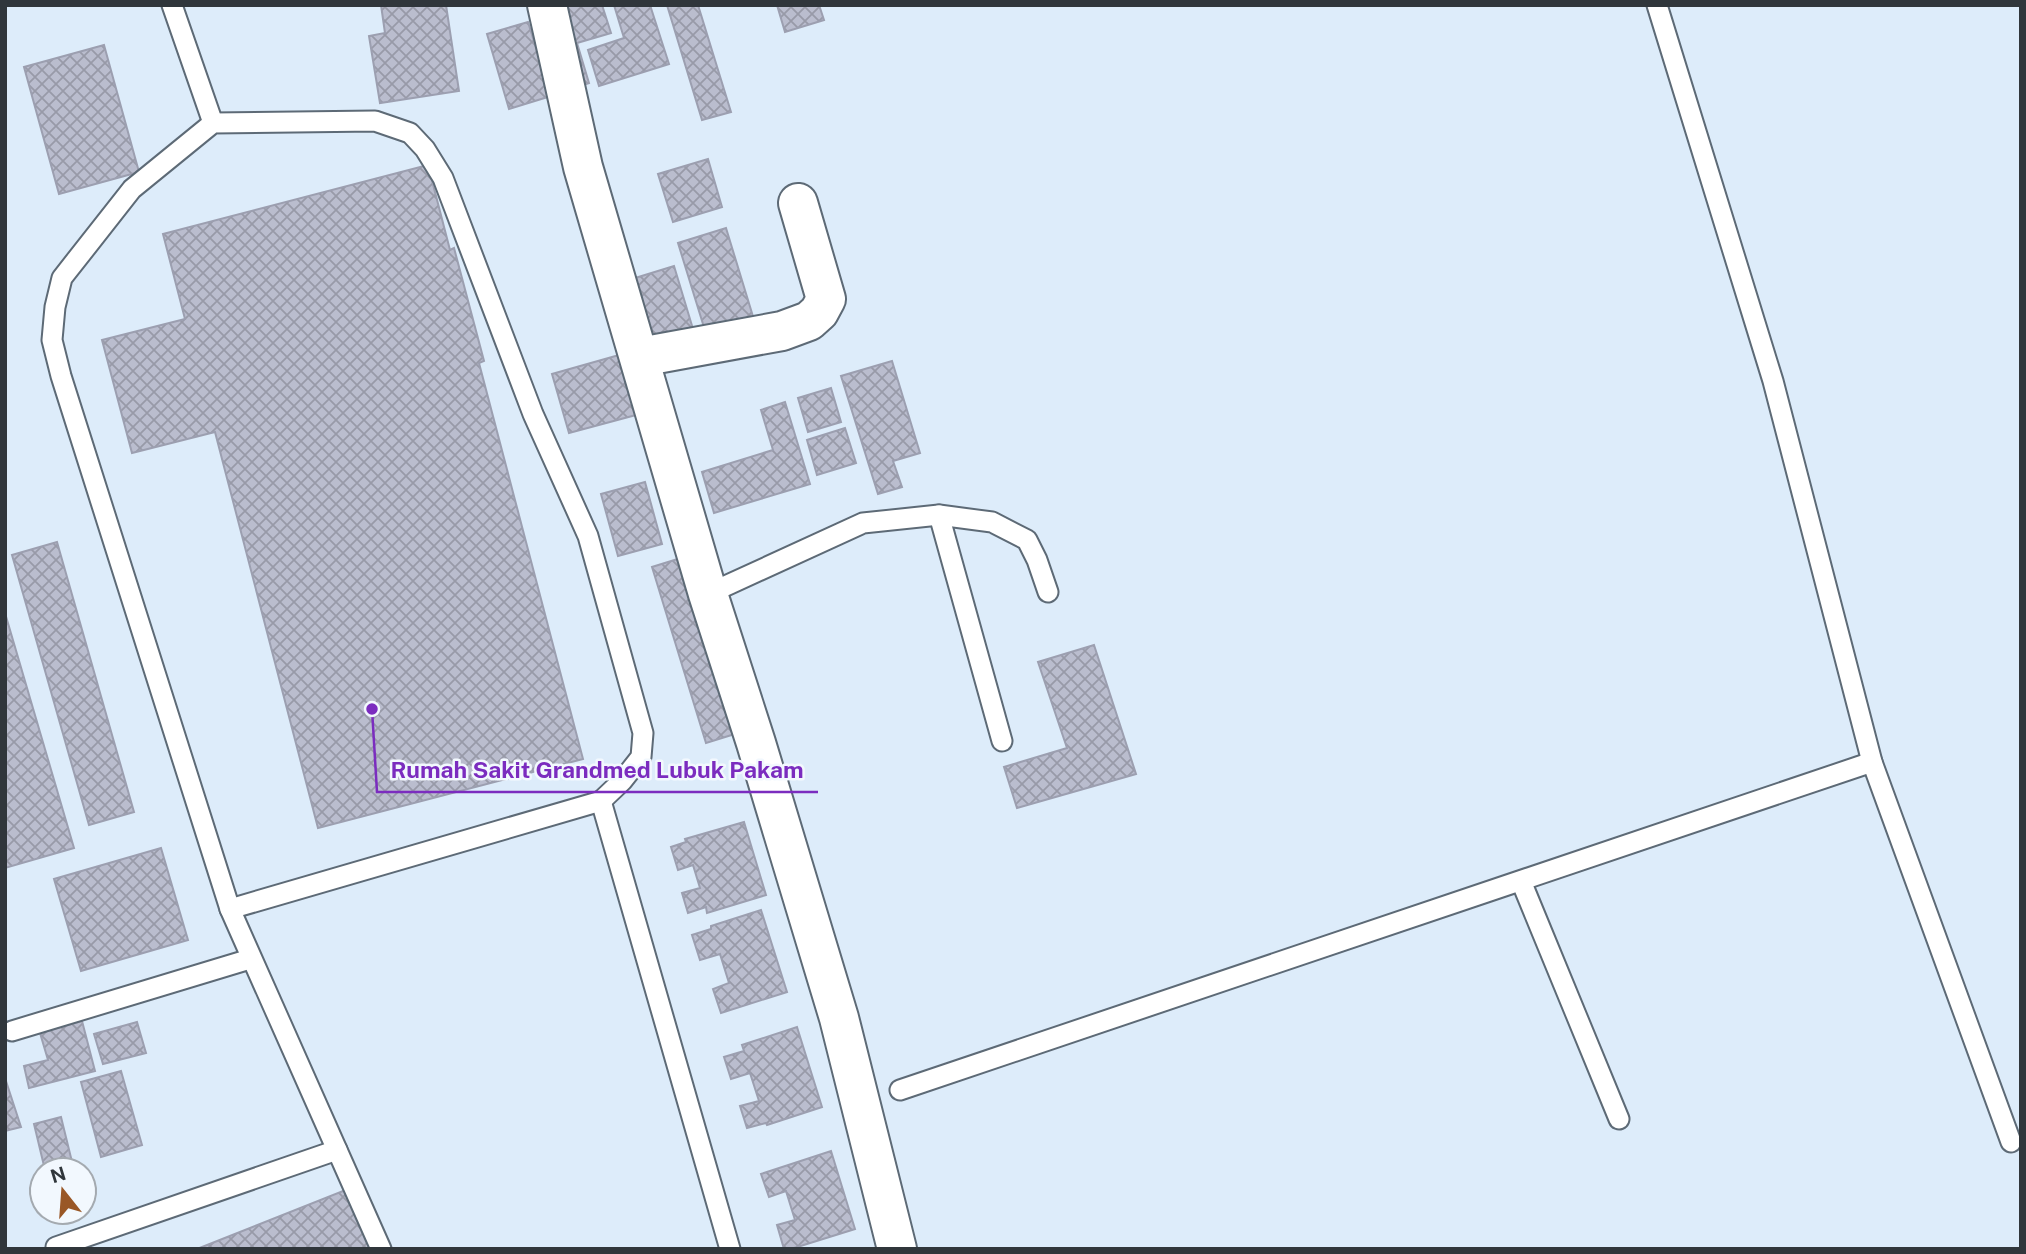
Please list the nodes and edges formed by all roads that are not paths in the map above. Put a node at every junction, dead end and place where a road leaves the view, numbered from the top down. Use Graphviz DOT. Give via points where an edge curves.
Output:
graph roads {
  1 [pos="172,5"];
  2 [pos="547,5"];
  3 [pos="1657,5"];
  4 [pos="213,123"];
  5 [pos="798,203"];
  6 [pos="640,357"];
  7 [pos="939,515"];
  8 [pos="1048,592"];
  9 [pos="708,594"];
  10 [pos="1002,741"];
  11 [pos="1872,762"];
  12 [pos="601,801"];
  13 [pos="1521,881"];
  14 [pos="230,909"];
  15 [pos="250,959"];
  16 [pos="12,1031"];
  17 [pos="900,1090"];
  18 [pos="1619,1119"];
  19 [pos="2011,1142"];
  20 [pos="337,1150"];
  21 [pos="56,1247"];
  22 [pos="381,1249"];
  23 [pos="730,1249"];
  24 [pos="897,1249"];
  1 -- 4 [label="lane"];
  2 -- 6 [label="street" via="583,167"];
  3 -- 11 [label="lane" via="1773,381"];
  4 -- 12 [label="lane" via="375,121 410,133 443,178 533,414 588,536 643,733 641,757"];
  4 -- 14 [label="lane" via="132,189 62,278 52,340"];
  5 -- 6 [label="street" via="826,299 819,312 782,331"];
  6 -- 9 [label="street"];
  7 -- 8 [label="lane" via="992,522 1027,540"];
  7 -- 9 [label="lane" via="863,523"];
  7 -- 10 [label="lane"];
  9 -- 24 [label="street" via="839,1018"];
  11 -- 13 [label="lane"];
  11 -- 19 [label="lane"];
  12 -- 14 [label="lane"];
  12 -- 23 [label="lane"];
  13 -- 17 [label="lane"];
  13 -- 18 [label="lane"];
  14 -- 15 [label="lane"];
  15 -- 16 [label="lane"];
  15 -- 20 [label="lane"];
  20 -- 21 [label="lane"];
  20 -- 22 [label="lane"];
}
